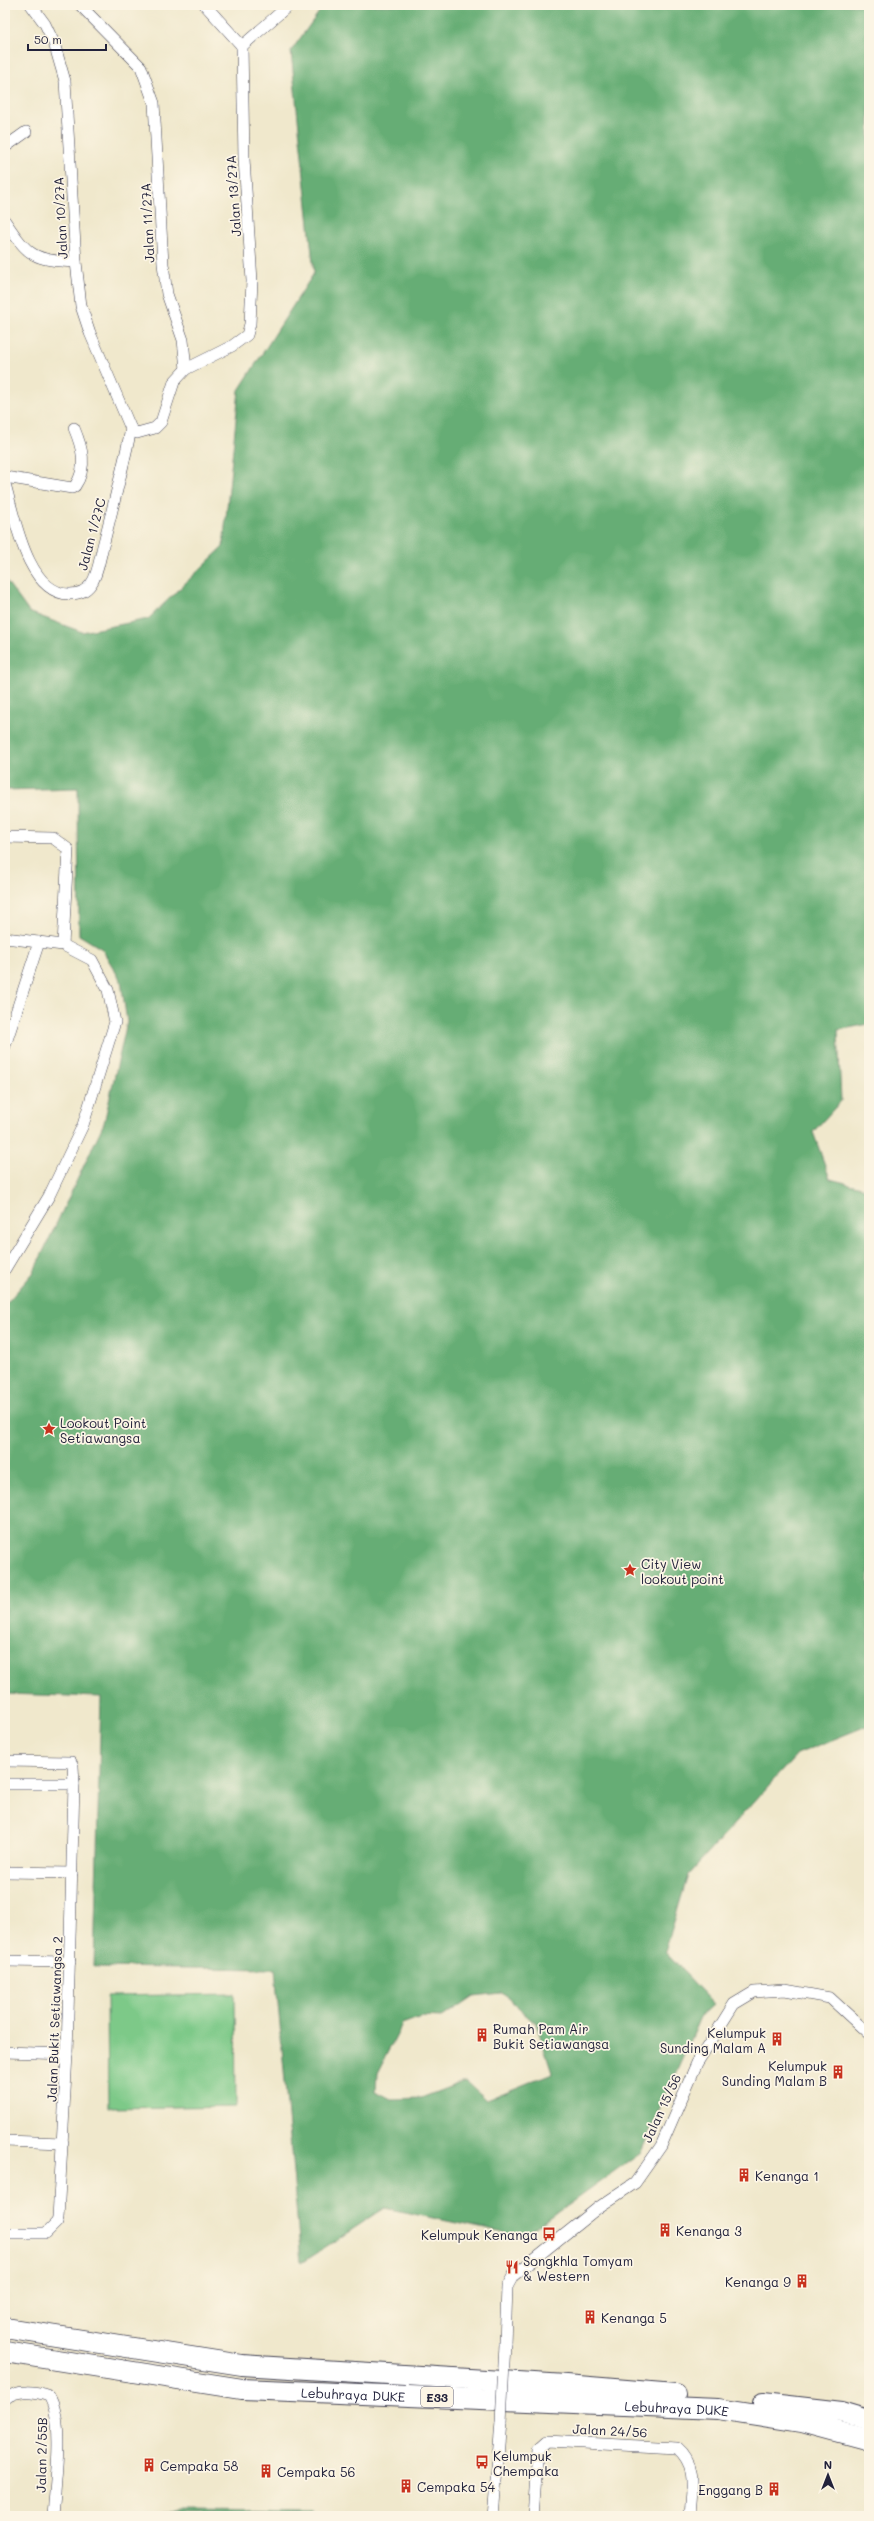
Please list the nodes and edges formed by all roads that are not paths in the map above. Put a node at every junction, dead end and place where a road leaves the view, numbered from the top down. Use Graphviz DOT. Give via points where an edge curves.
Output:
graph roads {
  1 [pos="31,5"];
  2 [pos="80,5"];
  3 [pos="205,5"];
  4 [pos="289,5"];
  5 [pos="242,46"];
  6 [pos="26,132"];
  7 [pos="5,147"];
  8 [pos="5,221"];
  9 [pos="76,262"];
  10 [pos="186,370"];
  11 [pos="74,428"];
  12 [pos="131,429"];
  13 [pos="5,477"];
  14 [pos="5,484"];
  15 [pos="5,837"];
  16 [pos="5,938"];
  17 [pos="39,942"];
  18 [pos="63,945"];
  19 [pos="5,1046"];
  20 [pos="5,1269"];
  21 [pos="5,1761"];
  22 [pos="5,1784"];
  23 [pos="74,1784"];
  24 [pos="5,1872"];
  25 [pos="72,1873"];
  26 [pos="5,1961"];
  27 [pos="70,1962"];
  28 [pos="869,2034"];
  29 [pos="5,2052"];
  30 [pos="67,2054"];
  31 [pos="5,2141"];
  32 [pos="63,2143"];
  33 [pos="5,2233"];
  34 [pos="5,2328"];
  35 [pos="5,2352"];
  36 [pos="5,2399"];
  37 [pos="718,2409"];
  38 [pos="869,2420"];
  39 [pos="869,2440"];
  40 [pos="869,2454"];
  41 [pos="54,2516"];
  42 [pos="493,2516"];
  43 [pos="533,2516"];
  44 [pos="690,2516"];
  1 -- 9 [label="street, Jalan 10/27A" via="54,42 65,81"];
  2 -- 10 [label="street, Jalan 11/27A" via="141,67 154,103 163,264 168,294 183,340"];
  3 -- 5 [label="street"];
  4 -- 5 [label="street"];
  5 -- 10 [label="street, Jalan 13/27A" via="244,159 252,281 250,324 247,335 232,346"];
  6 -- 7 [label="street"];
  8 -- 9 [label="street" via="28,251 37,258"];
  9 -- 12 [label="street, Jalan 10/27A" via="85,319"];
  10 -- 12 [label="street" via="174,382 161,422 155,428 137,433"];
  11 -- 13 [label="street" via="83,452 83,463 75,486 72,488"];
  12 -- 14 [label="street, Jalan 1/27C" via="101,554 91,584 76,594 54,590 33,568 17,535"];
  15 -- 18 [label="street" via="53,838 68,849"];
  16 -- 17 [label="street"];
  17 -- 18 [label="street"];
  17 -- 19 [label="street"];
  18 -- 20 [label="street" via="92,960 108,990 115,1022 83,1125 49,1196"];
  21 -- 23 [label="street, Jalan Bukit Setiawangsa 2" via="70,1762 74,1766"];
  22 -- 23 [label="street"];
  23 -- 25 [label="street, Jalan Bukit Setiawangsa 2"];
  24 -- 25 [label="street"];
  25 -- 27 [label="street, Jalan Bukit Setiawangsa 2"];
  26 -- 27 [label="street"];
  27 -- 30 [label="street, Jalan Bukit Setiawangsa 2"];
  28 -- 42 [label="street, Jalan 15/56, bridge" via="830,1998 785,1990 754,1992 734,2004 697,2063 661,2146 635,2183 599,2207 514,2276 506,2287 501,2422"];
  29 -- 30 [label="street"];
  30 -- 32 [label="street, Jalan Bukit Setiawangsa 2"];
  31 -- 32 [label="street"];
  32 -- 33 [label="street, Jalan Bukit Setiawangsa 2" via="57,2222 46,2233"];
  34 -- 38 [label="highway, Lebuhraya DUKE / E33" via="242,2365 566,2385 719,2398 842,2412"];
  35 -- 37 [label="highway, Lebuhraya DUKE / E33" via="242,2389"];
  36 -- 41 [label="street, Jalan 2/55B" via="11,2394 36,2392 49,2396 55,2406 58,2424"];
  37 -- 39 [label="highway, Lebuhraya DUKE / E33" via="802,2422"];
  37 -- 40 [label="highway"];
  43 -- 44 [label="street, Jalan 24/56" via="538,2449 547,2440 677,2448 688,2457 692,2473"];
}
